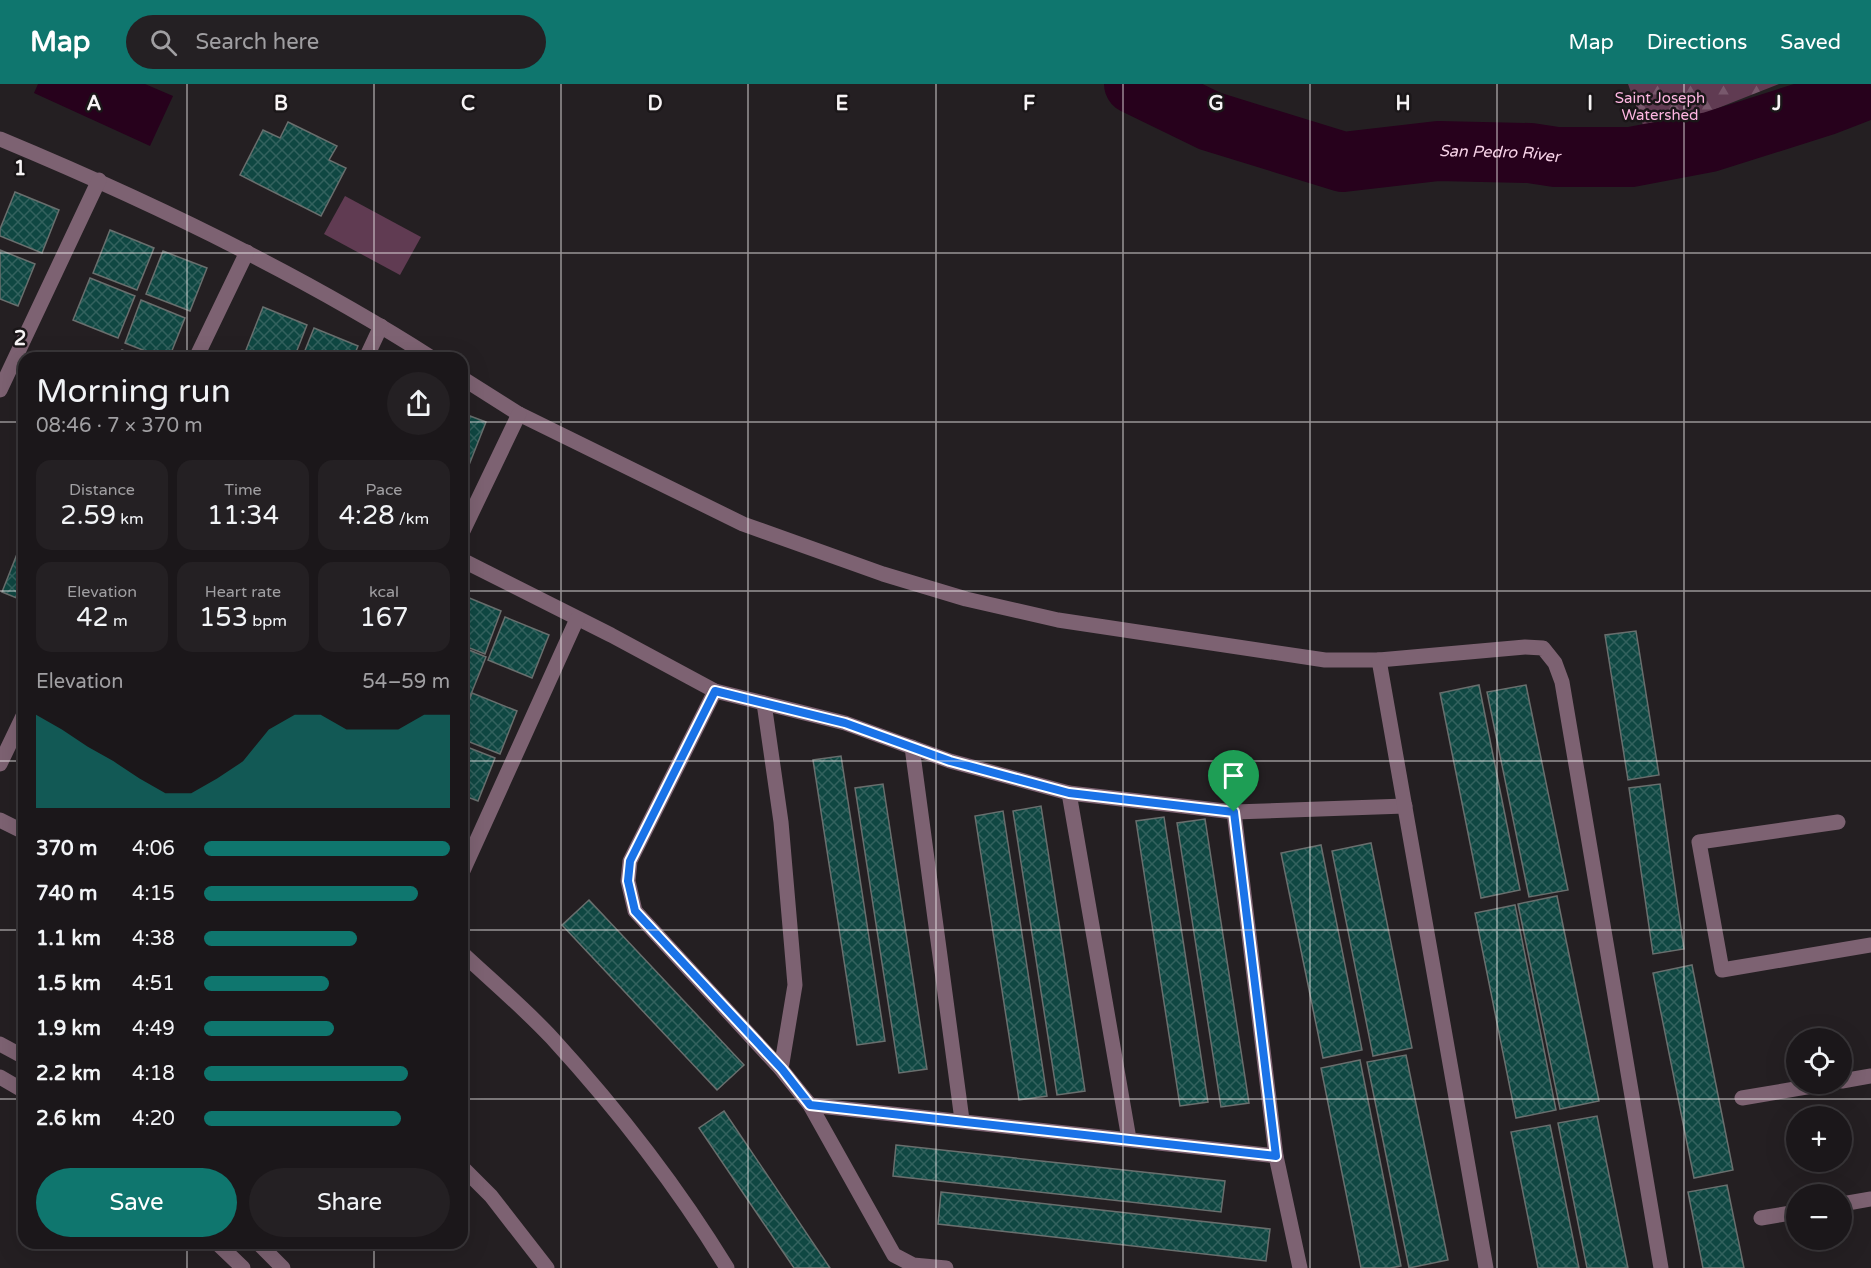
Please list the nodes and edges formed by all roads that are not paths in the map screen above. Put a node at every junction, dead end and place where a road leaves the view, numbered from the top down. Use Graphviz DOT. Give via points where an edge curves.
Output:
graph roads {
  1 [pos="0,139"];
  2 [pos="99,180"];
  3 [pos="247,252"];
  4 [pos="381,326"];
  5 [pos="199,352"];
  6 [pos="369,352"];
  7 [pos="422,352"];
  8 [pos="468,382"];
  9 [pos="0,390"];
  10 [pos="519,414"];
  11 [pos="468,520"];
  12 [pos="468,563"];
  13 [pos="577,619"];
  14 [pos="1379,660"];
  15 [pos="715,691"];
  16 [pos="764,703"];
  17 [pos="18,726"];
  18 [pos="912,747"];
  19 [pos="0,764"];
  20 [pos="1069,793"];
  21 [pos="1405,806"];
  22 [pos="1234,812"];
  23 [pos="0,820"];
  24 [pos="1839,822"];
  25 [pos="18,829"];
  26 [pos="468,860"];
  27 [pos="1871,945"];
  28 [pos="468,959"];
  29 [pos="0,1044"];
  30 [pos="18,1054"];
  31 [pos="782,1069"];
  32 [pos="1871,1076"];
  33 [pos="0,1077"];
  34 [pos="1852,1079"];
  35 [pos="18,1088"];
  36 [pos="1786,1090"];
  37 [pos="1742,1098"];
  38 [pos="810,1105"];
  39 [pos="962,1120"];
  40 [pos="1129,1139"];
  41 [pos="1276,1156"];
  42 [pos="468,1173"];
  43 [pos="1871,1199"];
  44 [pos="1852,1202"];
  45 [pos="1786,1214"];
  46 [pos="1761,1218"];
  47 [pos="223,1249"];
  48 [pos="264,1249"];
  49 [pos="243,1268"];
  50 [pos="283,1268"];
  51 [pos="547,1268"];
  52 [pos="727,1268"];
  53 [pos="946,1268"];
  54 [pos="1300,1268"];
  55 [pos="1486,1268"];
  56 [pos="1661,1268"];
  1 -- 2 [label="street"];
  2 -- 3 [label="street"];
  2 -- 9 [label="street"];
  3 -- 4 [label="street"];
  3 -- 5 [label="street"];
  4 -- 6 [label="street"];
  4 -- 7 [label="street"];
  8 -- 10 [label="street"];
  10 -- 11 [label="street"];
  10 -- 14 [label="street" via="743,524 966,599 1058,620 1325,660"];
  12 -- 13 [label="street"];
  13 -- 15 [label="street"];
  13 -- 26 [label="street"];
  14 -- 21 [label="street"];
  14 -- 56 [label="street" via="1525,647 1543,648 1555,663 1562,682"];
  15 -- 16 [label="street"];
  15 -- 31 [label="street" via="630,861 628,881 635,911"];
  16 -- 18 [label="street" via="845,723"];
  16 -- 31 [label="street" via="781,822 795,985"];
  17 -- 19 [label="street"];
  18 -- 20 [label="street"];
  18 -- 39 [label="street"];
  20 -- 22 [label="street"];
  20 -- 40 [label="street"];
  21 -- 22 [label="street"];
  21 -- 55 [label="street"];
  22 -- 41 [label="street"];
  23 -- 25 [label="street"];
  24 -- 27 [label="street" via="1699,842 1722,970"];
  28 -- 52 [label="street" via="550,1036 597,1089 702,1226"];
  29 -- 30 [label="street"];
  31 -- 38 [label="street"];
  32 -- 34 [label="street"];
  33 -- 35 [label="street"];
  36 -- 37 [label="street"];
  38 -- 39 [label="street"];
  38 -- 53 [label="street" via="894,1255 913,1265"];
  39 -- 40 [label="street"];
  40 -- 41 [label="street"];
  41 -- 54 [label="street"];
  42 -- 51 [label="street"];
  43 -- 44 [label="street"];
  45 -- 46 [label="street"];
  47 -- 49 [label="street"];
  48 -- 50 [label="street"];
}
